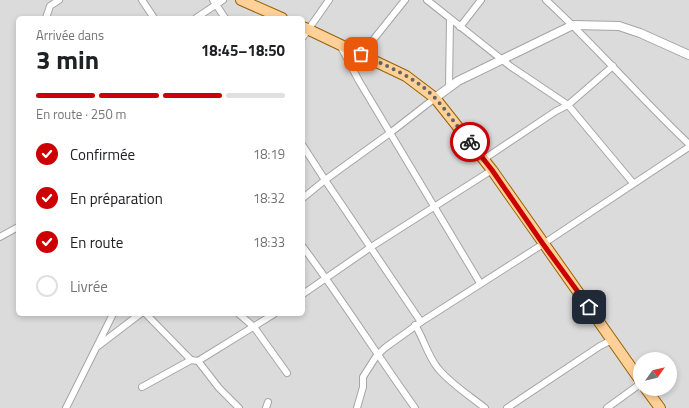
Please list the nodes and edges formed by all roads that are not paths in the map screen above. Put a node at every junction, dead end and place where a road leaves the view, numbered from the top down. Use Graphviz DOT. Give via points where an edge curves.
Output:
graph roads {
  1 [pos="59,0"];
  2 [pos="142,0"];
  3 [pos="223,0"];
  4 [pos="241,0"];
  5 [pos="328,0"];
  6 [pos="405,0"];
  7 [pos="426,0"];
  8 [pos="481,0"];
  9 [pos="546,0"];
  10 [pos="215,2"];
  11 [pos="47,16"];
  12 [pos="153,16"];
  13 [pos="198,16"];
  14 [pos="224,16"];
  15 [pos="277,16"];
  16 [pos="450,19"];
  17 [pos="573,25"];
  18 [pos="460,27"];
  19 [pos="305,31"];
  20 [pos="340,44"];
  21 [pos="361,54"];
  22 [pos="689,55"];
  23 [pos="502,60"];
  24 [pos="613,66"];
  25 [pos="449,87"];
  26 [pos="435,98"];
  27 [pos="568,104"];
  28 [pos="390,133"];
  29 [pos="689,146"];
  30 [pos="305,149"];
  31 [pos="484,160"];
  32 [pos="492,170"];
  33 [pos="325,180"];
  34 [pos="633,183"];
  35 [pos="305,196"];
  36 [pos="434,206"];
  37 [pos="16,228"];
  38 [pos="0,237"];
  39 [pos="543,244"];
  40 [pos="371,247"];
  41 [pos="305,249"];
  42 [pos="326,278"];
  43 [pos="480,283"];
  44 [pos="305,293"];
  45 [pos="112,316"];
  46 [pos="137,316"];
  47 [pos="148,316"];
  48 [pos="241,316"];
  49 [pos="271,316"];
  50 [pos="418,324"];
  51 [pos="254,327"];
  52 [pos="612,340"];
  53 [pos="96,347"];
  54 [pos="377,356"];
  55 [pos="191,360"];
  56 [pos="198,362"];
  57 [pos="633,370"];
  58 [pos="287,373"];
  59 [pos="142,387"];
  60 [pos="633,389"];
  61 [pos="651,396"];
  62 [pos="66,408"];
  63 [pos="239,408"];
  64 [pos="357,408"];
  65 [pos="415,408"];
  66 [pos="485,408"];
  67 [pos="507,408"];
  68 [pos="607,408"];
  69 [pos="660,408"];
  1 -- 11 [label="street" via="50,6"];
  2 -- 12 [label="street"];
  3 -- 10 [label="street"];
  4 -- 15 [label="main road"];
  5 -- 19 [label="street"];
  6 -- 21 [label="street"];
  7 -- 16 [label="street"];
  8 -- 18 [label="street"];
  9 -- 17 [label="street"];
  10 -- 13 [label="street"];
  10 -- 14 [label="street"];
  16 -- 18 [label="street"];
  16 -- 25 [label="street"];
  17 -- 22 [label="street" via="619,26"];
  17 -- 23 [label="street"];
  17 -- 24 [label="street"];
  18 -- 23 [label="street"];
  19 -- 20 [label="main road"];
  20 -- 21 [label="main road"];
  20 -- 28 [label="street"];
  21 -- 26 [label="main road" via="406,76"];
  23 -- 25 [label="street"];
  23 -- 27 [label="street"];
  24 -- 27 [label="street"];
  24 -- 29 [label="street"];
  25 -- 26 [label="street"];
  26 -- 28 [label="street"];
  26 -- 31 [label="main road"];
  27 -- 31 [label="street"];
  27 -- 34 [label="street"];
  28 -- 33 [label="street"];
  28 -- 36 [label="street"];
  29 -- 34 [label="street"];
  30 -- 33 [label="street"];
  31 -- 32 [label="main road"];
  32 -- 36 [label="street"];
  32 -- 39 [label="main road"];
  33 -- 35 [label="street"];
  33 -- 40 [label="street"];
  34 -- 39 [label="street"];
  36 -- 40 [label="street"];
  36 -- 43 [label="street"];
  37 -- 38 [label="street"];
  39 -- 43 [label="street"];
  39 -- 52 [label="main road"];
  40 -- 42 [label="street"];
  40 -- 50 [label="street"];
  41 -- 42 [label="street"];
  42 -- 44 [label="street"];
  42 -- 54 [label="street"];
  43 -- 50 [label="street"];
  45 -- 53 [label="street"];
  46 -- 53 [label="street"];
  47 -- 55 [label="street"];
  48 -- 51 [label="street"];
  49 -- 51 [label="street"];
  50 -- 54 [label="street"];
  50 -- 66 [label="street" via="428,354 438,368"];
  51 -- 56 [label="street"];
  51 -- 58 [label="street"];
  52 -- 57 [label="main road"];
  52 -- 67 [label="street"];
  53 -- 62 [label="street"];
  54 -- 64 [label="street" via="363,377"];
  54 -- 65 [label="street"];
  55 -- 56 [label="street"];
  55 -- 59 [label="street"];
  56 -- 63 [label="street"];
  60 -- 68 [label="street"];
  61 -- 69 [label="main road"];
}
